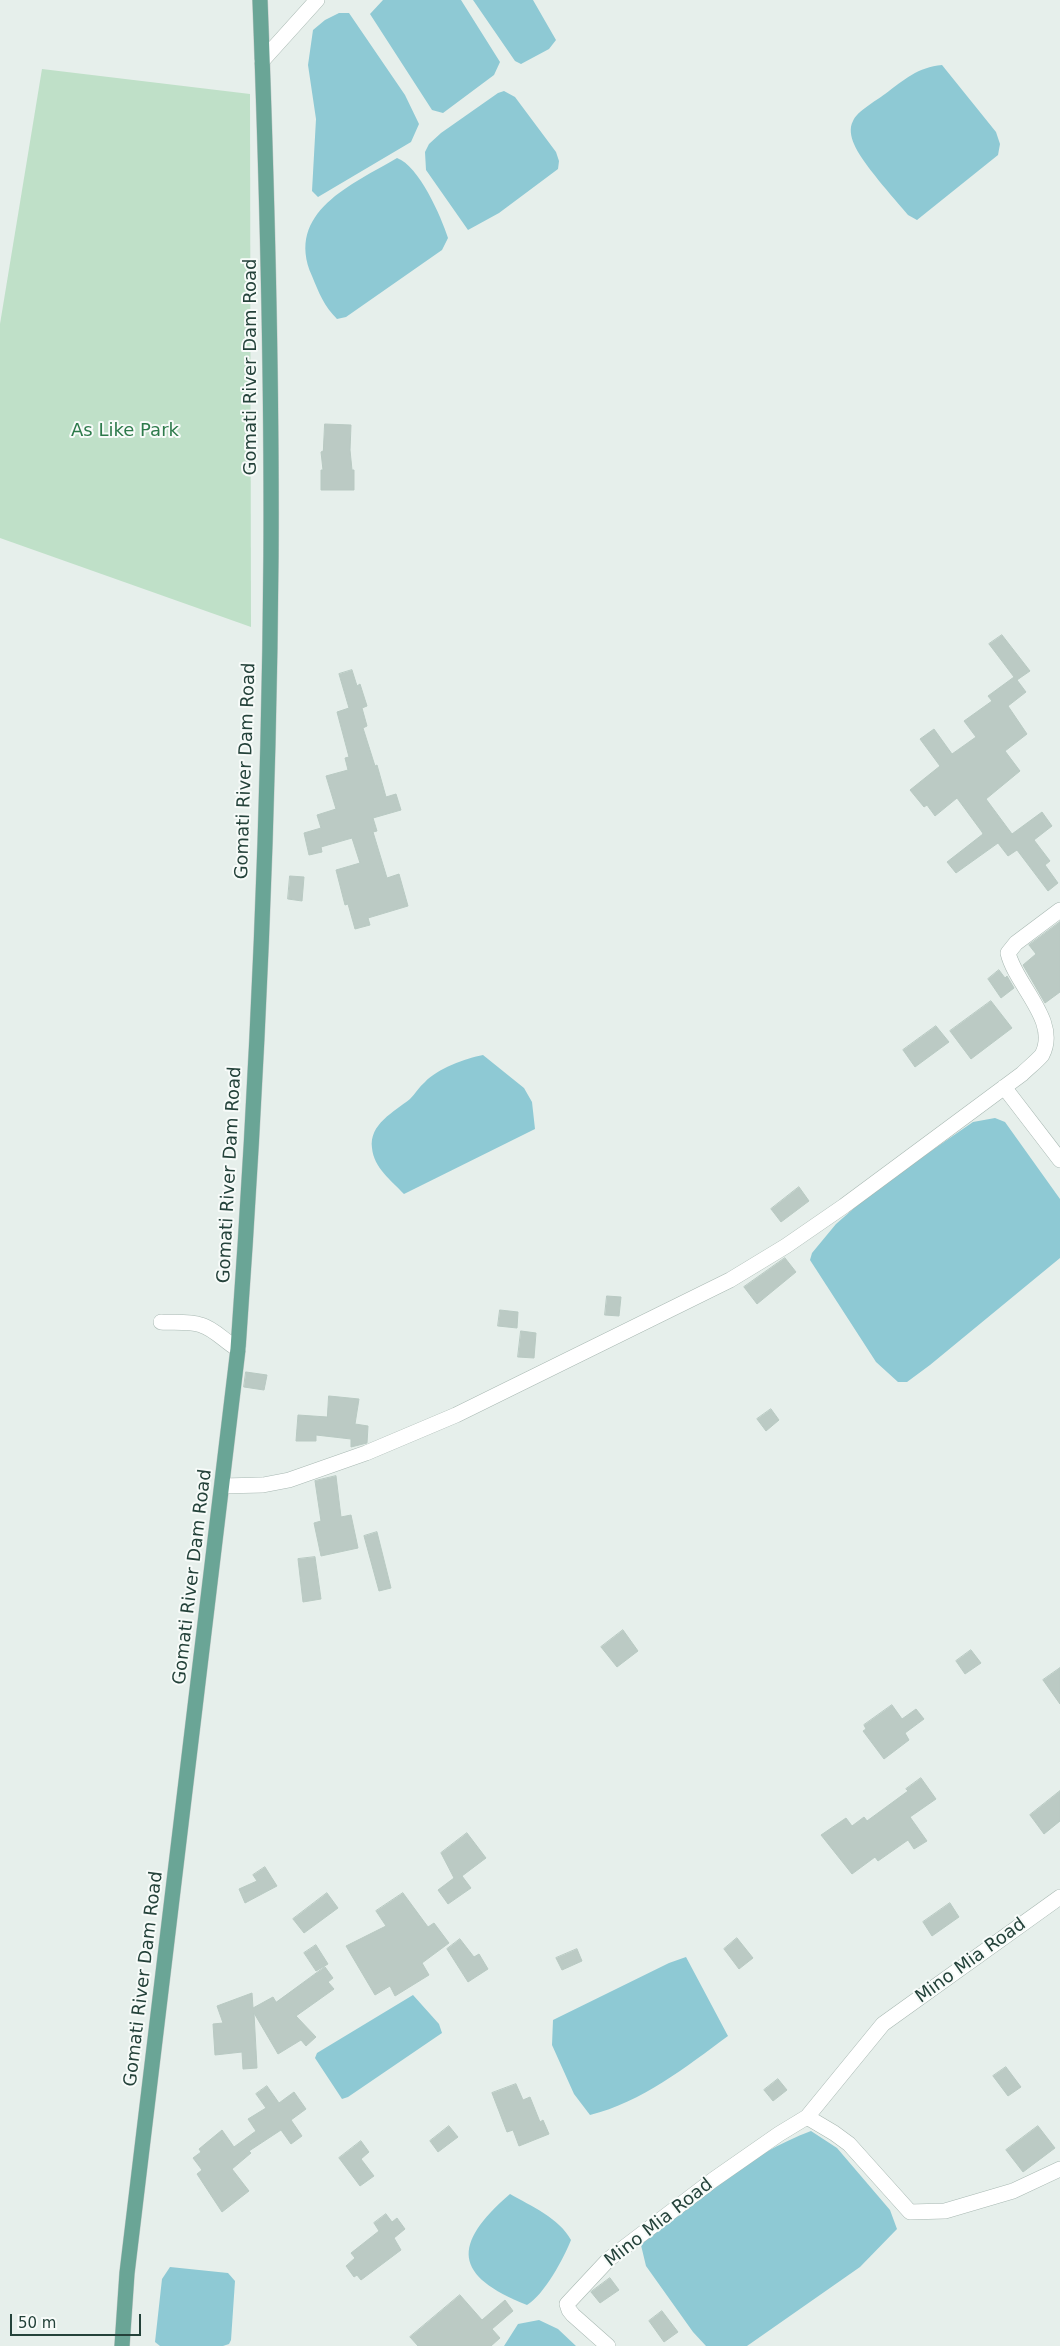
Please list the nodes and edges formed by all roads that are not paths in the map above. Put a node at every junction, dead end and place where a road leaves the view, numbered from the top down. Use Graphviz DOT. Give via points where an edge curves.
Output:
graph roads {
  1 [pos="260,0"];
  2 [pos="317,0"];
  3 [pos="262,61"];
  4 [pos="1060,910"];
  5 [pos="1004,1088"];
  6 [pos="1060,1160"];
  7 [pos="161,1322"];
  8 [pos="238,1349"];
  9 [pos="222,1486"];
  10 [pos="1060,1897"];
  11 [pos="807,2117"];
  12 [pos="1060,2169"];
  13 [pos="122,2346"];
  14 [pos="608,2346"];
  1 -- 3 [label="main road, Gomati River Dam Road"];
  2 -- 3 [label="street"];
  3 -- 8 [label="main road, Gomati River Dam Road" via="268,222 271,558 257,1026"];
  4 -- 5 [label="street" via="1008,953 1011,966 1049,1021 1051,1032 1042,1055"];
  5 -- 6 [label="street"];
  5 -- 9 [label="street" via="844,1206 730,1280 456,1414 366,1453 288,1480 263,1485"];
  7 -- 8 [label="street" via="202,1325"];
  8 -- 9 [label="main road, Gomati River Dam Road"];
  9 -- 13 [label="main road, Gomati River Dam Road" via="127,2273"];
  10 -- 11 [label="street, Mino Mia Road" via="883,2024"];
  11 -- 12 [label="street" via="849,2144 910,2212 945,2212 1013,2191"];
  11 -- 14 [label="street, Mino Mia Road" via="713,2180 609,2259 572,2298 567,2304 568,2310"];
}
